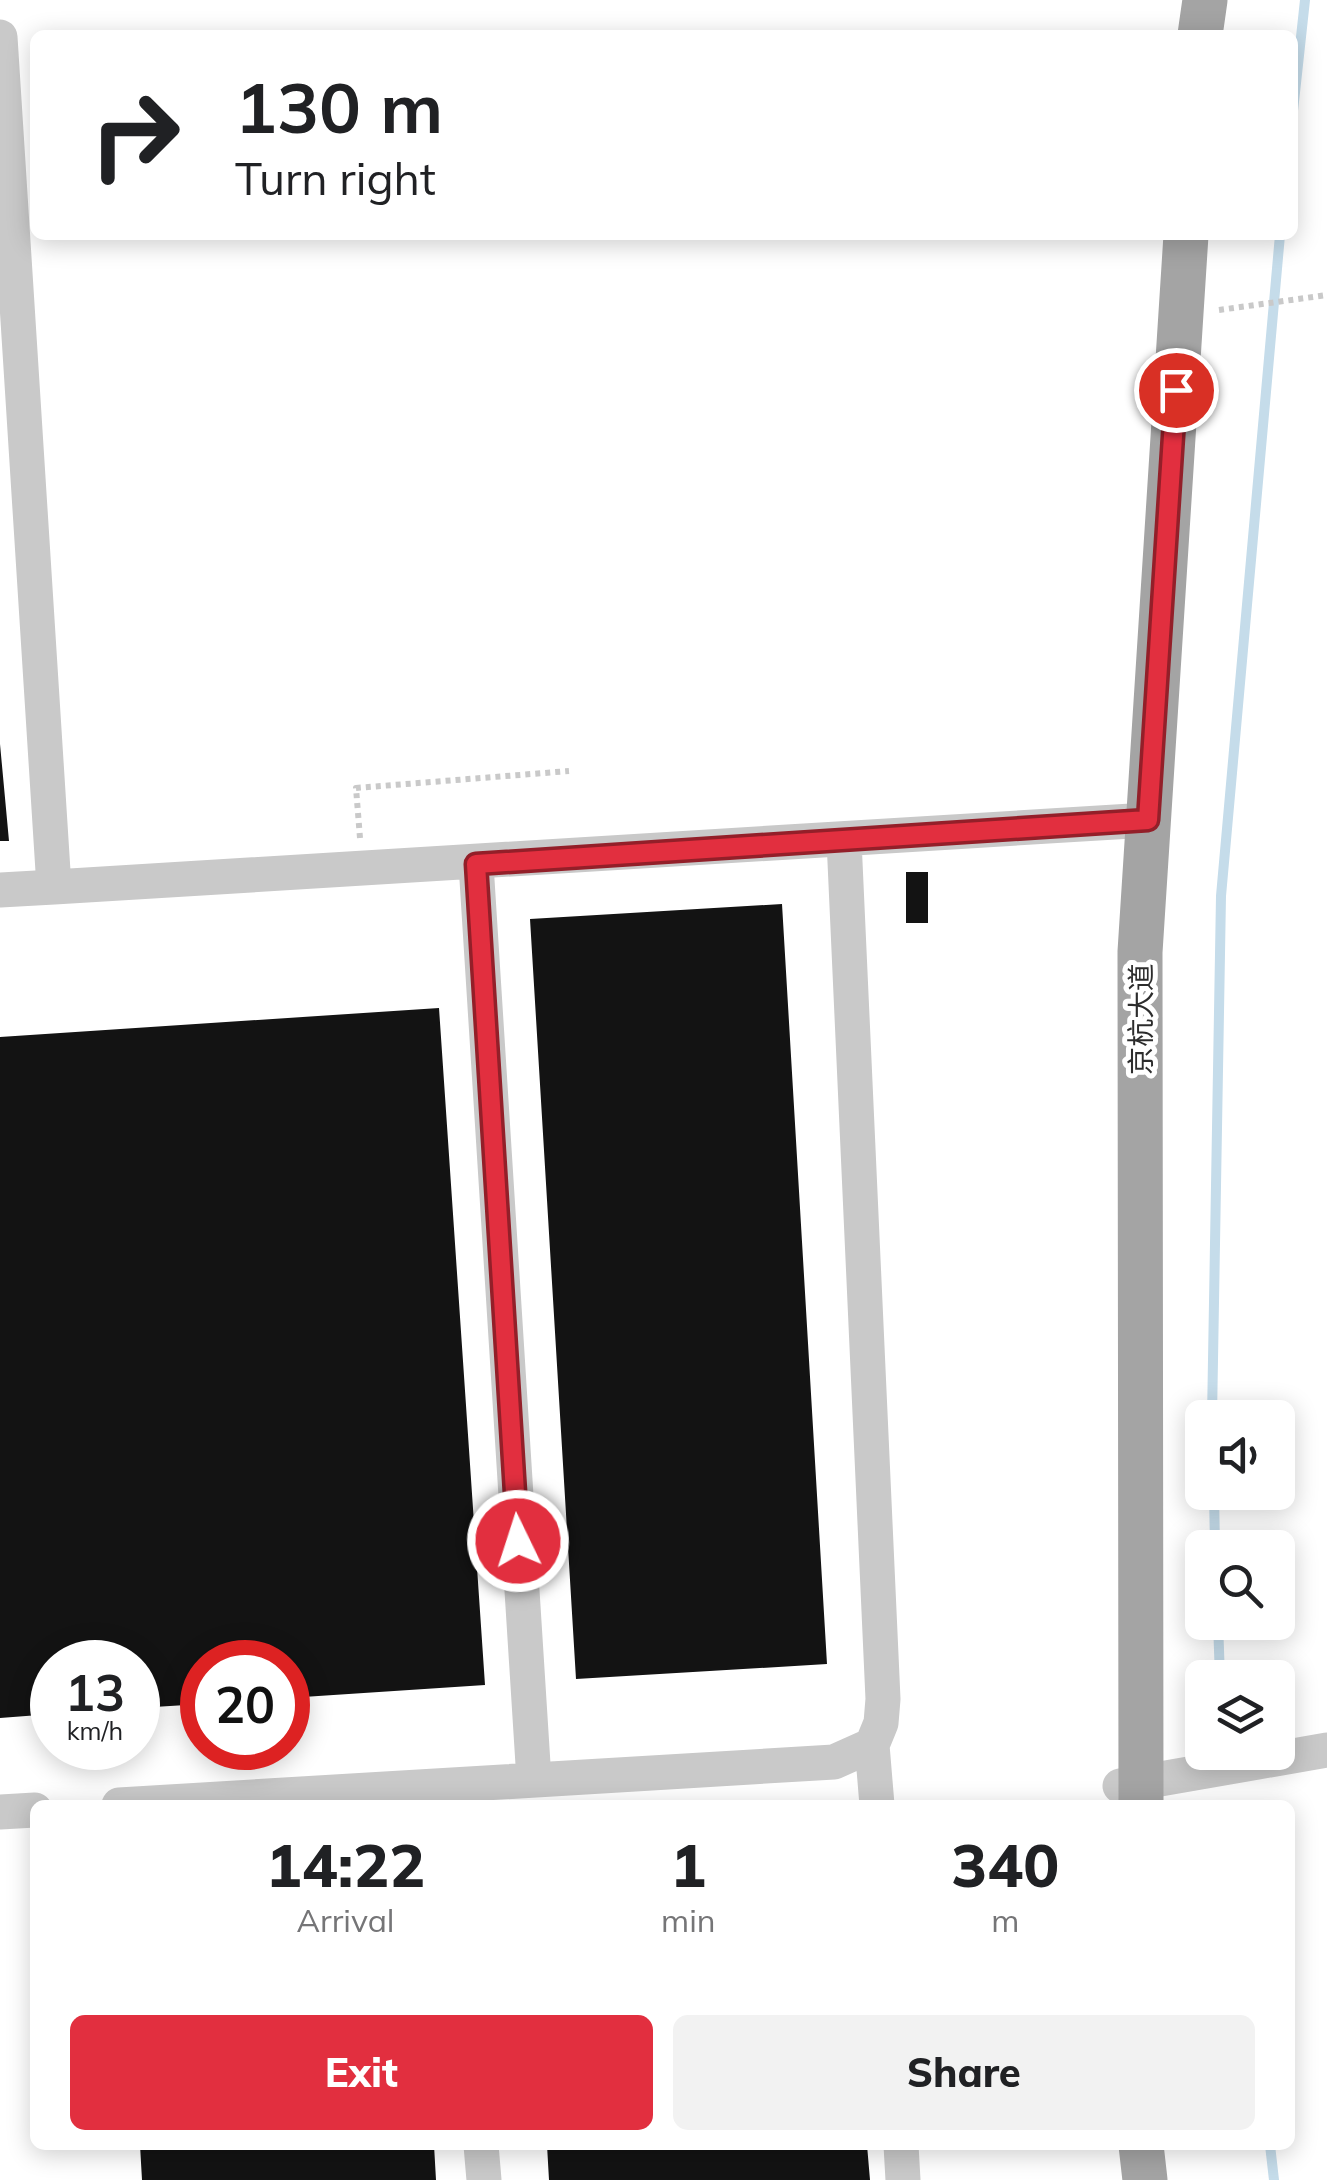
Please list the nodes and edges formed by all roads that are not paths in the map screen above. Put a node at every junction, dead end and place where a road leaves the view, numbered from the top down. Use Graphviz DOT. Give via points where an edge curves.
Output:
graph roads {
  1 [pos="1182,0"];
  2 [pos="1205,0"];
  3 [pos="1179,30"];
  4 [pos="1201,30"];
  5 [pos="0,37"];
  6 [pos="1163,240"];
  7 [pos="1186,240"];
  8 [pos="1137,821"];
  9 [pos="844,840"];
  10 [pos="476,864"];
  11 [pos="54,887"];
  12 [pos="0,890"];
  13 [pos="872,1745"];
  14 [pos="1327,1750"];
  15 [pos="534,1780"];
  16 [pos="459,1794"];
  17 [pos="1130,1795"];
  18 [pos="273,1800"];
  19 [pos="876,1800"];
  20 [pos="30,1810"];
  21 [pos="0,1812"];
  22 [pos="482,2150"];
  23 [pos="900,2150"];
  24 [pos="1142,2150"];
  25 [pos="1161,2150"];
  26 [pos="484,2180"];
  27 [pos="903,2180"];
  28 [pos="1145,2180"];
  29 [pos="1164,2180"];
  1 -- 3 [label="main road"];
  2 -- 4 [label="main road"];
  5 -- 11 [label="lane"];
  6 -- 8 [label="main road, 京杭大道"];
  7 -- 8 [label="main road, 京杭大道"];
  8 -- 9 [label="lane"];
  8 -- 17 [label="main road, 京杭大道"];
  9 -- 10 [label="lane"];
  9 -- 13 [label="lane" via="883,1699"];
  10 -- 11 [label="lane"];
  10 -- 15 [label="lane"];
  11 -- 12 [label="lane"];
  13 -- 15 [label="lane" via="834,1762"];
  13 -- 19 [label="lane"];
  14 -- 17 [label="lane"];
  15 -- 16 [label="lane"];
  16 -- 18 [label="lane"];
  20 -- 21 [label="lane"];
  22 -- 26 [label="lane"];
  23 -- 27 [label="lane"];
  24 -- 28 [label="main road"];
  25 -- 29 [label="main road"];
}
